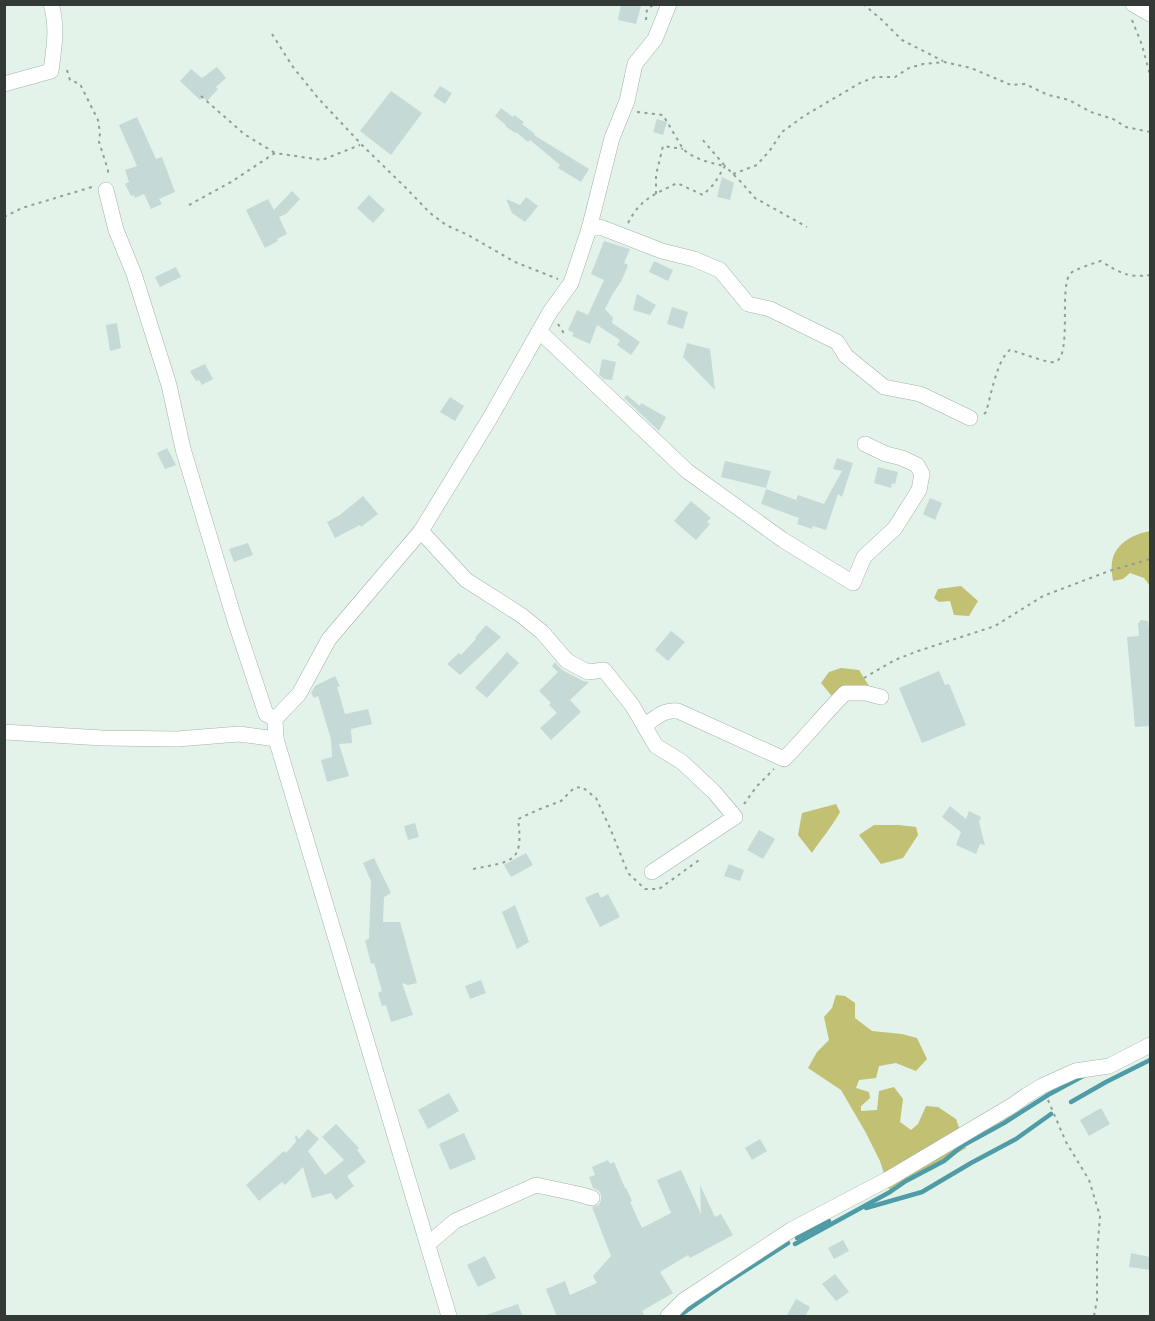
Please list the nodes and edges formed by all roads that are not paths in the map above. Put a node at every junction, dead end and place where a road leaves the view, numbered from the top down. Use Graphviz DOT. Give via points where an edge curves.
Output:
graph roads {
  1 [pos="669,4"];
  2 [pos="56,6"];
  3 [pos="1131,10"];
  4 [pos="1150,14"];
  5 [pos="4,84"];
  6 [pos="106,190"];
  7 [pos="589,229"];
  8 [pos="539,331"];
  9 [pos="970,418"];
  10 [pos="866,444"];
  11 [pos="421,531"];
  12 [pos="881,697"];
  13 [pos="275,719"];
  14 [pos="645,725"];
  15 [pos="4,732"];
  16 [pos="276,739"];
  17 [pos="652,872"];
  18 [pos="1150,1045"];
  19 [pos="592,1198"];
  20 [pos="428,1244"];
  21 [pos="449,1317"];
  22 [pos="668,1317"];
  1 -- 7 [label="street" via="655,39 635,64"];
  2 -- 5 [label="street" via="51,70"];
  3 -- 4 [label="street"];
  6 -- 13 [label="street" via="169,385 183,449 236,624 266,714"];
  7 -- 8 [label="street" via="571,283"];
  7 -- 9 [label="street" via="600,227 720,270 748,304 770,309 837,342 846,356 884,387 920,394"];
  8 -- 10 [label="street" via="687,471 783,540 853,583 864,557 895,528 919,490 922,474 917,465"];
  8 -- 11 [label="street"];
  11 -- 13 [label="street" via="329,639 299,694"];
  11 -- 14 [label="street" via="466,580 521,615 567,661 588,672 604,670"];
  12 -- 14 [label="street" via="845,693 784,759 678,711 664,712"];
  13 -- 16 [label="street"];
  14 -- 17 [label="street" via="656,746 682,762 735,817"];
  15 -- 16 [label="street" via="177,739 239,734"];
  16 -- 20 [label="street"];
  18 -- 22 [label="street" via="1109,1066 1075,1071 1042,1086 890,1178 791,1230 683,1301"];
  19 -- 20 [label="street" via="536,1185 454,1221"];
  20 -- 21 [label="street"];
}
